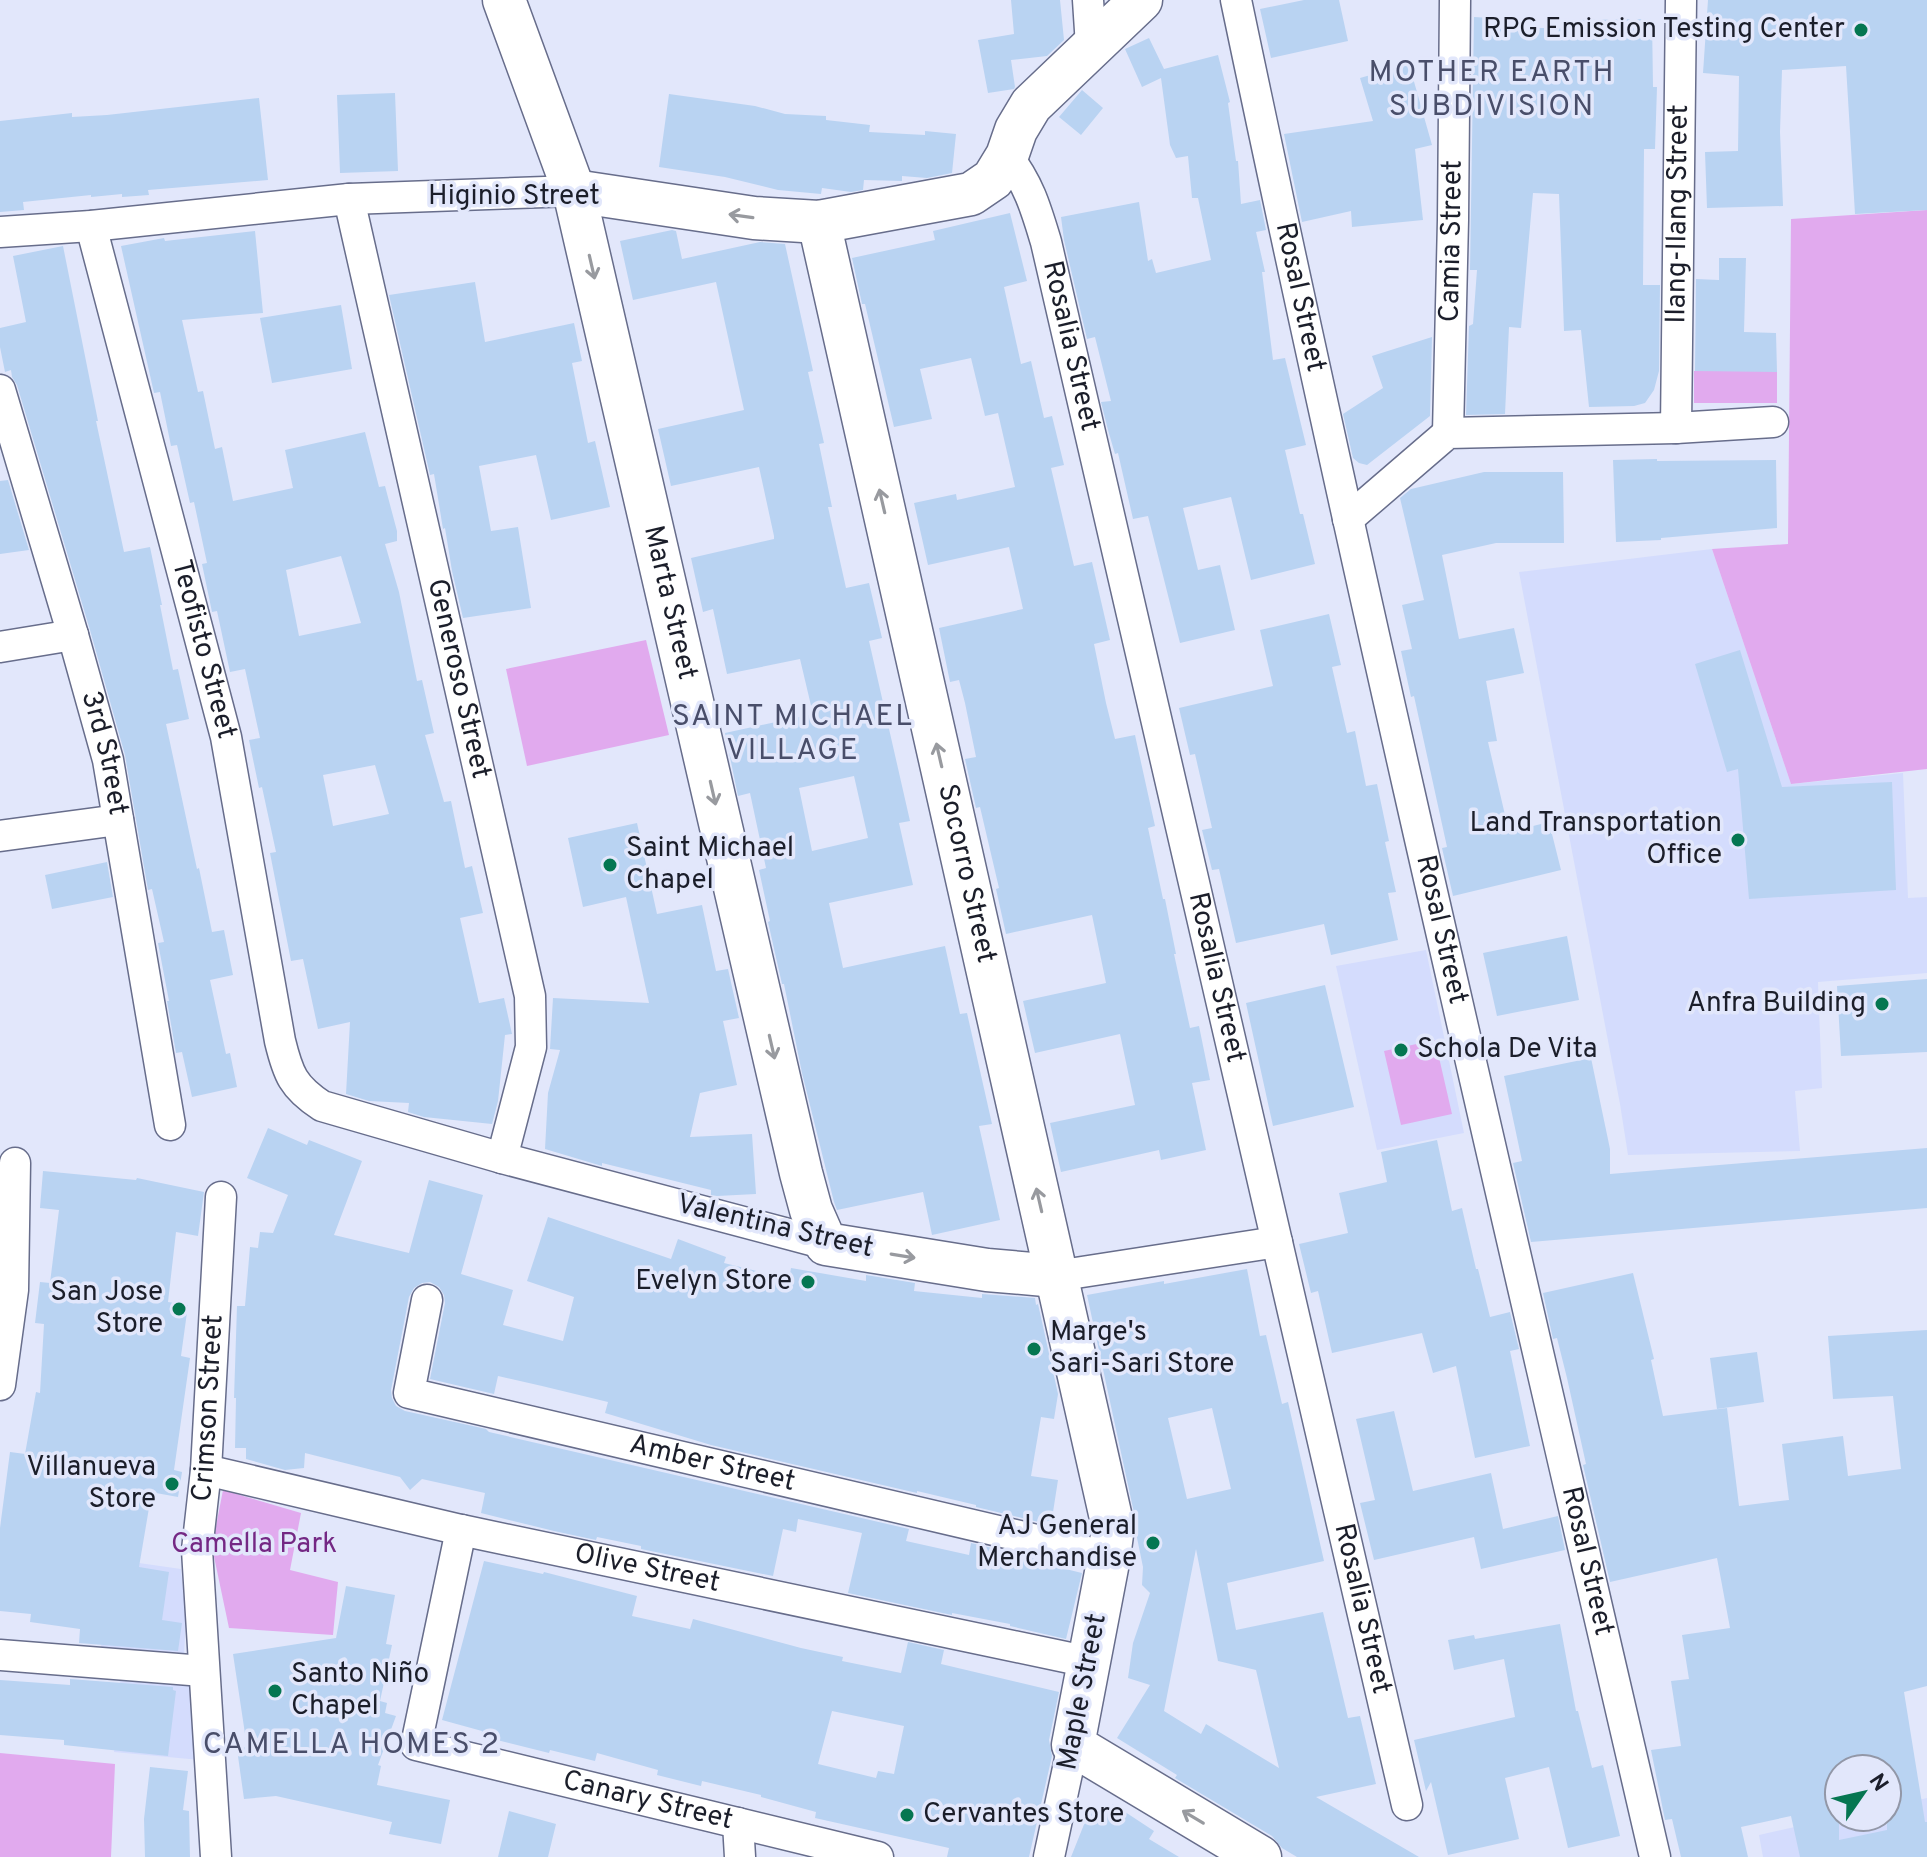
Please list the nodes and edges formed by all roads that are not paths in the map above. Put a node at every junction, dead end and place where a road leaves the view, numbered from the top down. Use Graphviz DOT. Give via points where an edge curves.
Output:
graph roads {
  1 [pos="504,0"];
  2 [pos="1088,0"];
  3 [pos="1141,0"];
  4 [pos="1236,0"];
  5 [pos="1455,0"];
  6 [pos="1681,0"];
  7 [pos="1091,46"];
  8 [pos="1007,156"];
  9 [pos="574,191"];
  10 [pos="349,199"];
  11 [pos="819,222"];
  12 [pos="91,226"];
  13 [pos="0,232"];
  14 [pos="0,390"];
  15 [pos="1773,422"];
  16 [pos="1676,428"];
  17 [pos="1448,433"];
  18 [pos="10,462"];
  19 [pos="1348,519"];
  20 [pos="73,635"];
  21 [pos="0,647"];
  22 [pos="118,820"];
  23 [pos="0,836"];
  24 [pos="292,1079"];
  25 [pos="170,1125"];
  26 [pos="502,1158"];
  27 [pos="15,1163"];
  28 [pos="221,1197"];
  29 [pos="1277,1242"];
  30 [pos="826,1244"];
  31 [pos="1056,1276"];
  32 [pos="427,1300"];
  33 [pos="0,1385"];
  34 [pos="206,1470"];
  35 [pos="461,1530"];
  36 [pos="1111,1542"];
  37 [pos="0,1655"];
  38 [pos="1089,1662"];
  39 [pos="203,1671"];
  40 [pos="1073,1745"];
  41 [pos="1407,1805"];
  42 [pos="738,1823"];
  43 [pos="216,1857"];
  44 [pos="740,1857"];
  45 [pos="878,1857"];
  46 [pos="1049,1857"];
  47 [pos="1260,1857"];
  48 [pos="1655,1857"];
  1 -- 9 [label="street, Marta Street"];
  2 -- 7 [label="street"];
  3 -- 7 [label="street, Higinio Street"];
  4 -- 19 [label="street, Rosal Street"];
  5 -- 17 [label="street, Camia Street"];
  6 -- 16 [label="street, Ilang-Ilang Street"];
  7 -- 8 [label="street, Higinio Street" via="1031,105"];
  8 -- 11 [label="street, Higinio Street" via="993,179 971,194"];
  8 -- 29 [label="street, Rosalia Street" via="1032,195 1046,242"];
  9 -- 10 [label="street, Higinio Street"];
  11 -- 9 [label="street, Higinio Street, one-way" via="754,218"];
  9 -- 30 [label="street, Marta Street, one-way" via="801,1173"];
  10 -- 12 [label="street, Higinio Street"];
  10 -- 26 [label="street, Generoso Street" via="530,996 531,1047"];
  31 -- 11 [label="street, Socorro Street, one-way"];
  12 -- 13 [label="street, Higinio Street"];
  12 -- 24 [label="street, Teofisto Street" via="226,737 280,1041"];
  14 -- 18 [label="street, 3rd Street"];
  15 -- 16 [label="street"];
  16 -- 17 [label="street"];
  17 -- 19 [label="street"];
  18 -- 20 [label="street, 3rd Street"];
  19 -- 48 [label="street, Rosal Street"];
  20 -- 21 [label="street"];
  20 -- 22 [label="street, 3rd Street" via="108,760"];
  22 -- 23 [label="street"];
  22 -- 25 [label="street, 3rd Street"];
  24 -- 26 [label="street, Valentina Street" via="322,1106"];
  26 -- 30 [label="street, Valentina Street"];
  27 -- 33 [label="street" via="13,1290"];
  28 -- 34 [label="street, Crimson Street"];
  29 -- 31 [label="street, Valentina Street"];
  29 -- 41 [label="street, Rosalia Street"];
  30 -- 31 [label="street, Valentina Street, one-way"];
  31 -- 36 [label="street, Socorro Street"];
  32 -- 36 [label="street, Amber Street" via="409,1393"];
  34 -- 35 [label="street, Olive Street"];
  34 -- 39 [label="street, Crimson Street" via="197,1550"];
  35 -- 38 [label="street, Olive Street"];
  35 -- 42 [label="street, Canary Street" via="416,1745"];
  36 -- 38 [label="street, Maple Street"];
  37 -- 39 [label="street"];
  38 -- 40 [label="street, Maple Street"];
  39 -- 43 [label="street, Crimson Street"];
  40 -- 46 [label="street, Maple Street"];
  47 -- 40 [label="street, one-way"];
  42 -- 44 [label="street"];
  42 -- 45 [label="street, Canary Street"];
}
